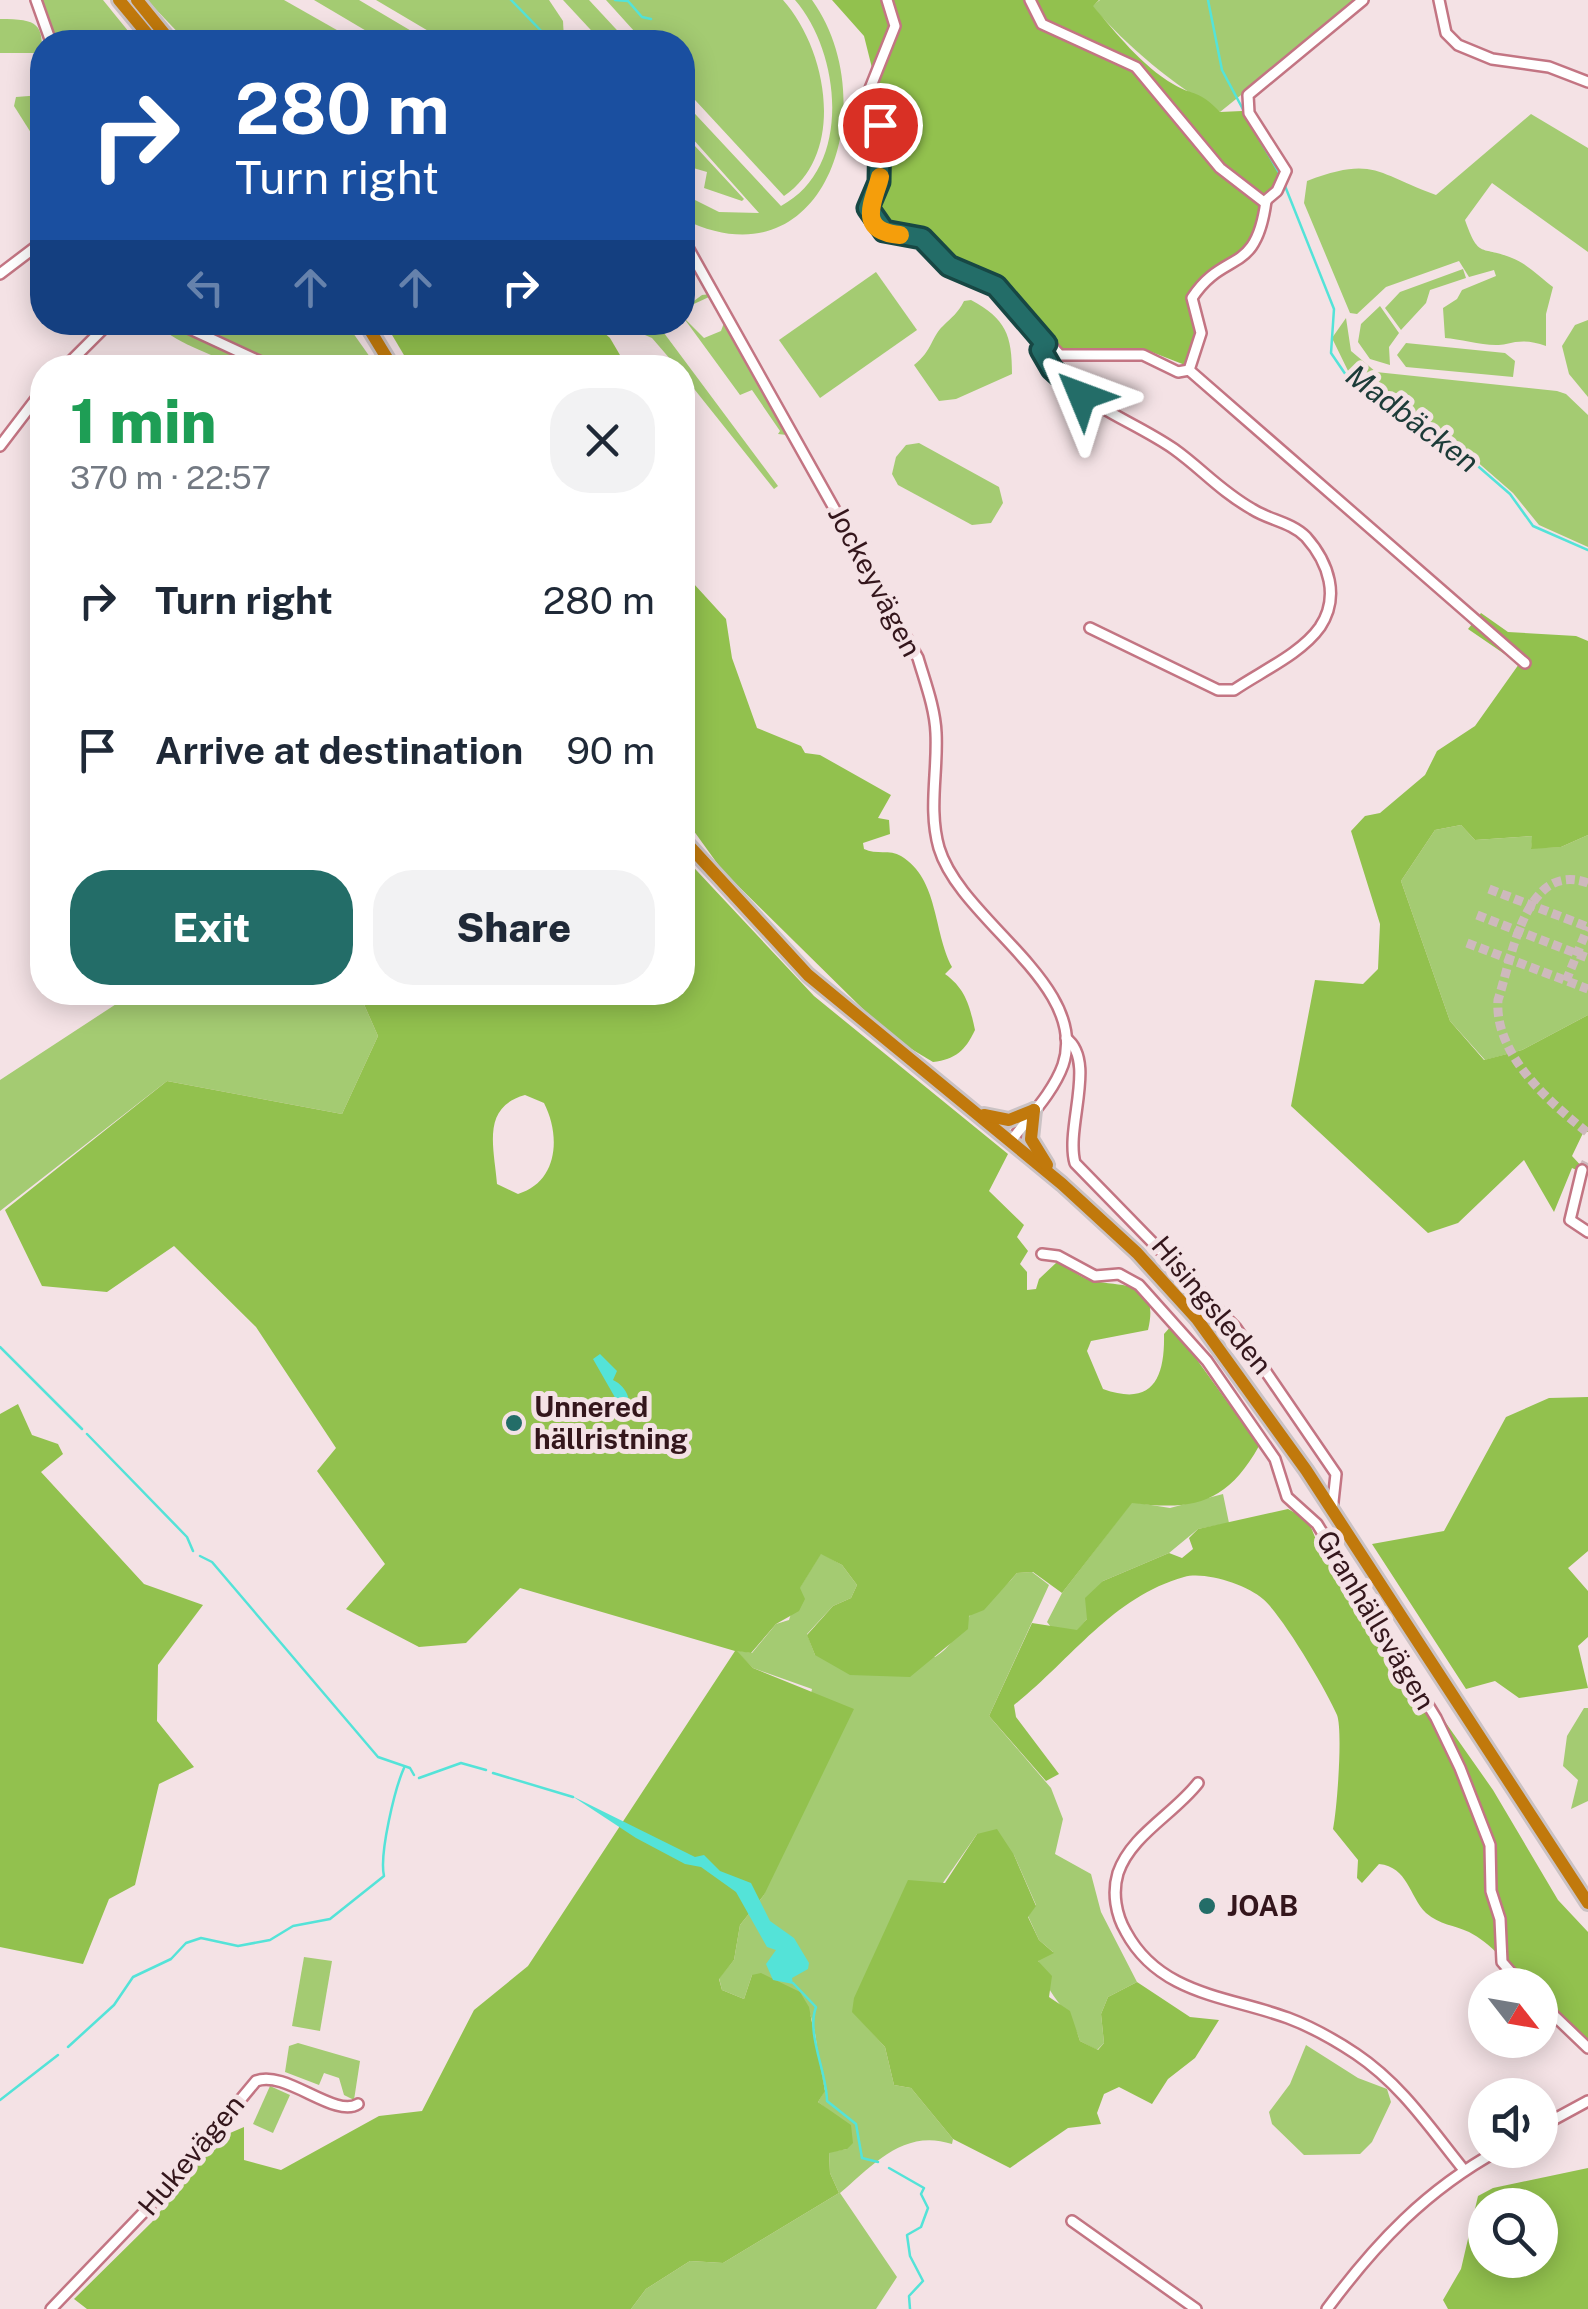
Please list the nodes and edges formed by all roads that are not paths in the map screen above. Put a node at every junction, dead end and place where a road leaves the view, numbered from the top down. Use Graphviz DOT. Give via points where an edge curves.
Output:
graph roads {
  1 [pos="36,0"];
  2 [pos="888,0"];
  3 [pos="1030,0"];
  4 [pos="1363,0"];
  5 [pos="1439,0"];
  6 [pos="128,3"];
  7 [pos="47,30"];
  8 [pos="140,30"];
  9 [pos="146,30"];
  10 [pos="158,30"];
  11 [pos="1588,82"];
  12 [pos="1266,201"];
  13 [pos="30,251"];
  14 [pos="695,260"];
  15 [pos="0,274"];
  16 [pos="97,335"];
  17 [pos="203,335"];
  18 [pos="1046,344"];
  19 [pos="77,355"];
  20 [pos="246,355"];
  21 [pos="1189,370"];
  22 [pos="30,407"];
  23 [pos="0,446"];
  24 [pos="1090,628"];
  25 [pos="1525,663"];
  26 [pos="695,852"];
  27 [pos="1066,1038"];
  28 [pos="1034,1110"];
  29 [pos="977,1114"];
  30 [pos="1011,1141"];
  31 [pos="1582,1170"];
  32 [pos="1052,1176"];
  33 [pos="1588,1232"];
  34 [pos="1042,1254"];
  35 [pos="1332,1511"];
  36 [pos="1198,1784"];
  37 [pos="1588,1903"];
  38 [pos="1507,1968"];
  39 [pos="1558,2019"];
  40 [pos="1588,2048"];
  41 [pos="1588,2101"];
  42 [pos="358,2104"];
  43 [pos="1558,2117"];
  44 [pos="1468,2168"];
  45 [pos="1464,2170"];
  46 [pos="1072,2221"];
  47 [pos="51,2309"];
  48 [pos="1196,2309"];
  49 [pos="1326,2309"];
  1 -- 7 [label="street"];
  2 -- 18 [label="street" via="895,26 867,96 883,141 871,216 884,231 922,238 949,266 996,286"];
  3 -- 12 [label="street" via="1042,24 1136,68 1220,168"];
  4 -- 12 [label="street" via="1248,95 1250,113 1286,171"];
  5 -- 11 [label="street" via="1446,34 1462,47"];
  6 -- 8 [label="street"];
  6 -- 9 [label="highway"];
  6 -- 10 [label="highway"];
  12 -- 21 [label="street" via="1255,246 1192,298 1201,333"];
  13 -- 15 [label="street"];
  14 -- 27 [label="street, Jockeyvägen" via="918,658 936,728 935,832 951,877 1055,998"];
  16 -- 19 [label="street"];
  17 -- 20 [label="street"];
  18 -- 21 [label="street" via="1068,357 1143,354 1178,372"];
  18 -- 24 [label="street" via="1041,350 1052,369 1094,405 1177,452 1222,491 1298,530 1331,585 1330,607 1315,633 1234,690 1218,690"];
  21 -- 25 [label="street"];
  22 -- 23 [label="street"];
  26 -- 29 [label="highway, Hisingsleden" via="808,976"];
  27 -- 28 [label="street" via="1060,1074"];
  27 -- 35 [label="street, Jockeyvägen" via="1076,1046 1080,1064 1075,1163 1251,1347 1336,1474"];
  28 -- 29 [label="highway" via="1009,1120"];
  28 -- 30 [label="street"];
  28 -- 32 [label="highway" via="1031,1140"];
  29 -- 30 [label="highway, Hisingsleden"];
  30 -- 32 [label="highway, Hisingsleden"];
  31 -- 33 [label="street" via="1570,1220"];
  32 -- 35 [label="highway, Hisingsleden" via="1198,1319"];
  34 -- 38 [label="street, Granhällsvägen" via="1095,1276 1118,1274 1139,1284 1218,1376 1274,1459 1290,1502 1317,1524 1460,1768 1490,1845 1490,1891"];
  35 -- 37 [label="highway, Hisingsleden"];
  36 -- 45 [label="street" via="1136,1843 1120,1868 1117,1908 1129,1938 1186,1988 1294,2020 1358,2055 1410,2100"];
  39 -- 40 [label="street"];
  41 -- 43 [label="street"];
  42 -- 47 [label="street, Hukevägen" via="343,2107 269,2077 256,2080 166,2189"];
  44 -- 45 [label="street"];
  45 -- 49 [label="street" via="1402,2218"];
  46 -- 48 [label="street"];
}
